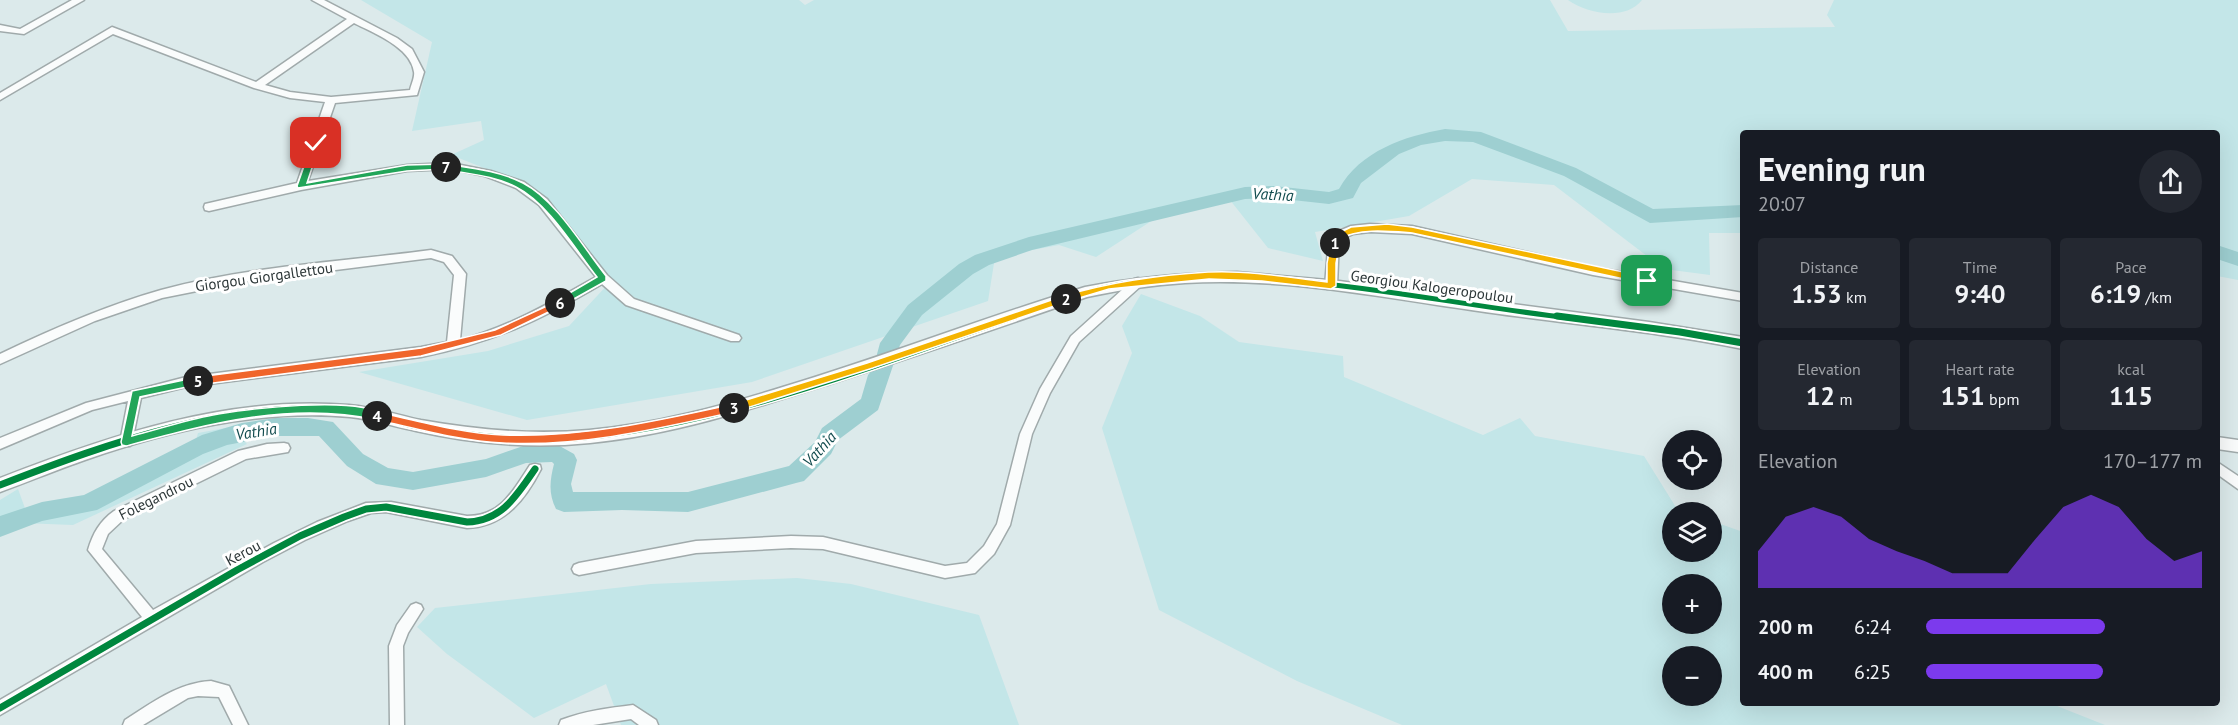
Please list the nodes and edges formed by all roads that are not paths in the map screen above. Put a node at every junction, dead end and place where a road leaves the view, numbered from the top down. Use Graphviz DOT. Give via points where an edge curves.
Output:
graph roads {
  1 [pos="79,0"];
  2 [pos="317,0"];
  3 [pos="353,19"];
  4 [pos="0,28"];
  5 [pos="257,86"];
  6 [pos="0,97"];
  7 [pos="331,100"];
  8 [pos="301,186"];
  9 [pos="209,207"];
  10 [pos="603,278"];
  11 [pos="1138,282"];
  12 [pos="1331,286"];
  13 [pos="1740,296"];
  14 [pos="735,338"];
  15 [pos="1740,342"];
  16 [pos="453,346"];
  17 [pos="0,359"];
  18 [pos="136,394"];
  19 [pos="126,442"];
  20 [pos="0,444"];
  21 [pos="284,448"];
  22 [pos="2220,469"];
  23 [pos="535,470"];
  24 [pos="2238,483"];
  25 [pos="0,486"];
  26 [pos="579,569"];
  27 [pos="416,609"];
  28 [pos="152,618"];
  29 [pos="0,708"];
  30 [pos="130,725"];
  31 [pos="241,725"];
  32 [pos="396,725"];
  33 [pos="566,725"];
  34 [pos="651,725"];
  1 -- 4 [label="street" via="21,32"];
  2 -- 3 [label="street"];
  3 -- 5 [label="street"];
  3 -- 7 [label="street" via="410,51 419,72 414,93"];
  5 -- 6 [label="street" via="112,30"];
  5 -- 7 [label="street"];
  7 -- 8 [label="street"];
  8 -- 9 [label="street"];
  8 -- 10 [label="street" via="407,168 451,166 487,173 520,185 543,202"];
  10 -- 14 [label="street" via="630,302"];
  10 -- 16 [label="street" via="540,314 498,333"];
  11 -- 12 [label="street, Georgiou Kalogeropoulou" via="1209,276"];
  11 -- 19 [label="street, Georgiou Kalogeropoulou" via="1085,292 893,358 712,414 629,431 556,439 502,439 351,411 311,409 213,419"];
  11 -- 26 [label="street" via="1075,339 1044,392 1026,434 1003,525 989,550 970,568 945,572 823,543 791,542 696,547"];
  12 -- 13 [label="street" via="1336,244 1333,238 1351,230 1387,228"];
  12 -- 15 [label="street, Georgiou Kalogeropoulou" via="1664,328"];
  16 -- 17 [label="street, Giorgou Giorgallettou" via="460,274 448,258 430,254 186,288 62,329"];
  16 -- 18 [label="street" via="186,382"];
  18 -- 19 [label="street"];
  18 -- 20 [label="street" via="90,406"];
  19 -- 25 [label="street, Georgiou Kalogeropoulou"];
  21 -- 28 [label="street, Folegandrou" via="243,455 119,515 98,534 95,550"];
  22 -- 24 [label="street"];
  23 -- 28 [label="street, Kerou" via="501,513 483,523 464,523 383,506 367,509 257,558"];
  27 -- 32 [label="street" via="396,646"];
  28 -- 29 [label="street, Kerou"];
  30 -- 31 [label="street" via="188,689 209,686 224,692"];
  33 -- 34 [label="street" via="633,712"];
}
